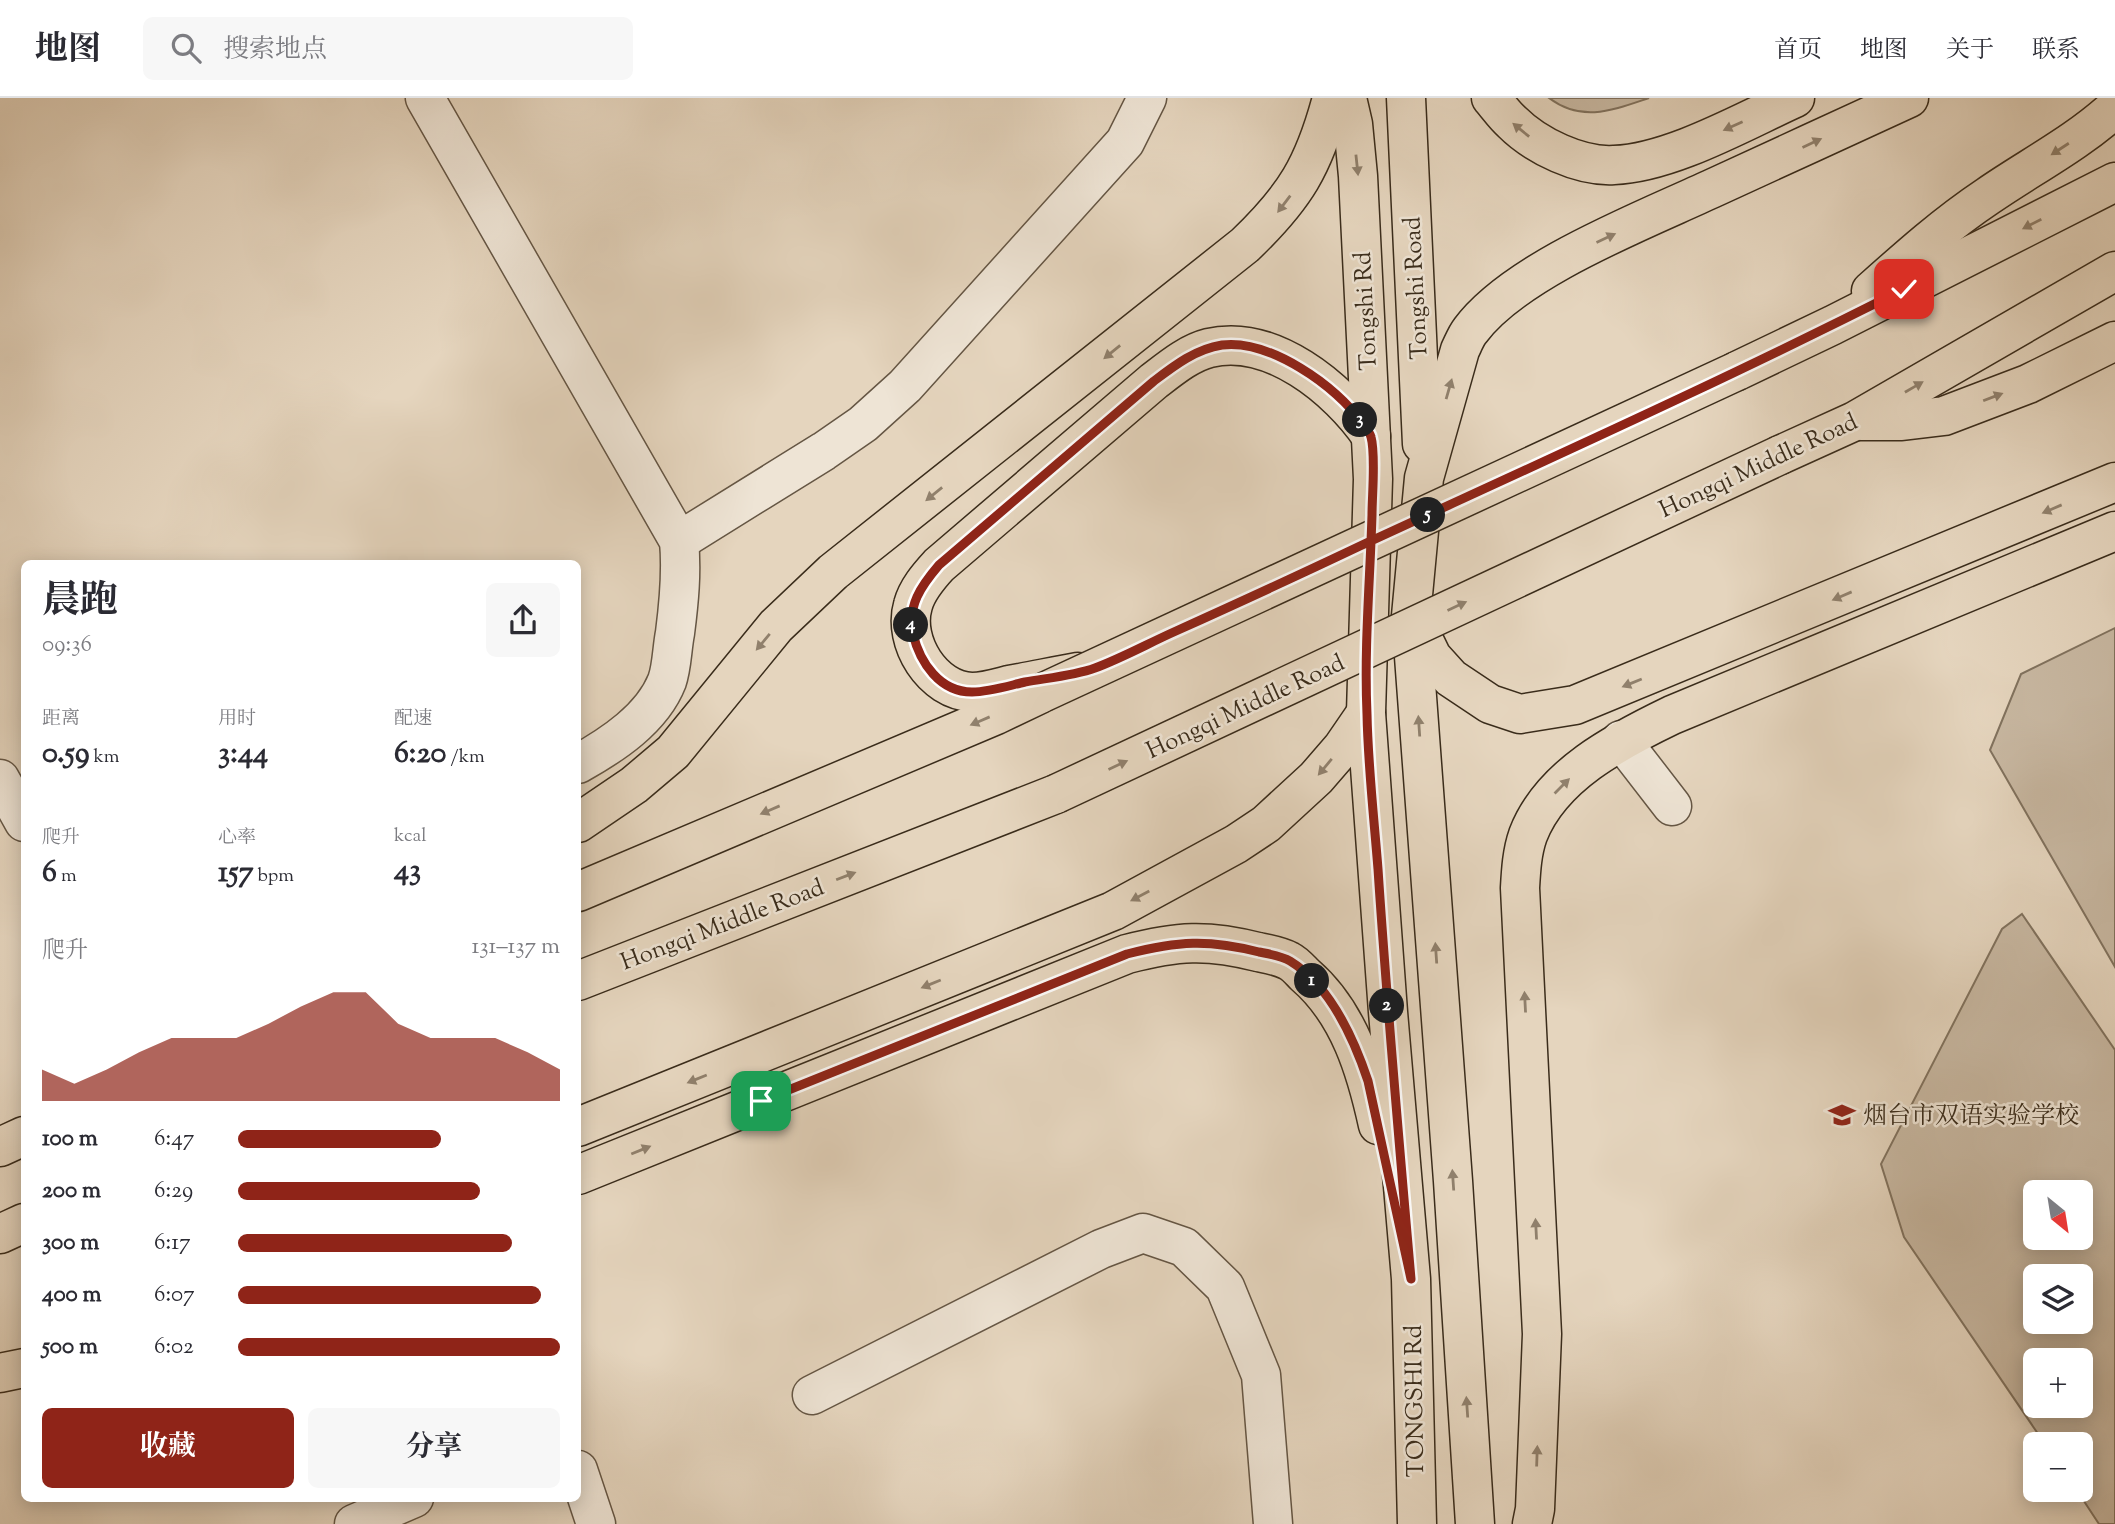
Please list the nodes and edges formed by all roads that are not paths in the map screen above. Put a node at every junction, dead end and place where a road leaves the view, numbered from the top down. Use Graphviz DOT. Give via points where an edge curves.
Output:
graph roads {
  1 [pos="425,98"];
  2 [pos="1147,98"];
  3 [pos="1332,98"];
  4 [pos="1347,98"];
  5 [pos="1406,98"];
  6 [pos="1491,98"];
  7 [pos="1795,98"];
  8 [pos="1909,98"];
  9 [pos="2115,108"];
  10 [pos="2115,182"];
  11 [pos="2115,271"];
  12 [pos="1833,325"];
  13 [pos="2115,341"];
  14 [pos="1855,421"];
  15 [pos="1371,436"];
  16 [pos="1424,478"];
  17 [pos="2115,482"];
  18 [pos="2115,531"];
  19 [pos="679,541"];
  20 [pos="1411,616"];
  21 [pos="1093,669"];
  22 [pos="1366,713"];
  23 [pos="1622,740"];
  24 [pos="581,762"];
  25 [pos="0,779"];
  26 [pos="1672,806"];
  27 [pos="21,817"];
  28 [pos="581,821"];
  29 [pos="581,891"];
  30 [pos="581,980"];
  31 [pos="581,1126"];
  32 [pos="21,1137"];
  33 [pos="0,1147"];
  34 [pos="581,1174"];
  35 [pos="21,1224"];
  36 [pos="0,1234"];
  37 [pos="1411,1279"];
  38 [pos="21,1369"];
  39 [pos="0,1373"];
  40 [pos="812,1395"];
  41 [pos="581,1480"];
  42 [pos="405,1502"];
  43 [pos="354,1524"];
  44 [pos="596,1524"];
  45 [pos="1273,1524"];
  46 [pos="1417,1524"];
  47 [pos="1475,1524"];
  48 [pos="1532,1524"];
  1 -- 19 [label="street"];
  2 -- 19 [label="street" via="1125,142 905,386 824,451"];
  3 -- 28 [label="main road, one-way" via="1307,169 1276,215 1245,245 833,572 776,626 673,752 635,785"];
  4 -- 15 [label="main road, Tongshi Rd, one-way" via="1358,176"];
  5 -- 16 [label="main road, Tongshi Road"];
  7 -- 6 [label="main road, one-way" via="1690,145 1614,165 1567,156 1533,140"];
  16 -- 8 [label="main road, one-way" via="1469,331 1514,290 1593,244"];
  9 -- 12 [label="main road, one-way" via="1919,248"];
  10 -- 12 [label="main road, one-way"];
  14 -- 11 [label="main road, Hongqi Middle Road, one-way"];
  12 -- 21 [label="main road, bridge"];
  14 -- 13 [label="main road, one-way" via="1944,416 2028,383"];
  30 -- 14 [label="main road, Hongqi Middle Road, one-way, bridge" via="1056,794"];
  15 -- 21 [label="main road" via="1342,399 1312,375 1255,348 1235,344 1206,348 1154,381 939,565 912,607 911,625 920,656 932,673 957,689 972,692"];
  15 -- 22 [label="main road, Tongshi Rd"];
  16 -- 20 [label="main road"];
  17 -- 20 [label="main road, one-way" via="1619,689 1545,711 1520,714 1490,704 1451,678 1432,657"];
  18 -- 23 [label="main road" via="1672,715"];
  19 -- 24 [label="street" via="679,607 667,680 631,729"];
  47 -- 20 [label="main road, one-way"];
  21 -- 29 [label="main road, one-way, bridge"];
  22 -- 31 [label="main road, one-way" via="1317,778 1266,824 1113,911"];
  22 -- 37 [label="main road, Tongshi Rd"];
  23 -- 26 [label="street"];
  48 -- 23 [label="main road, one-way" via="1542,1334 1521,868 1529,832 1542,809 1571,777"];
  25 -- 27 [label="street"];
  32 -- 33 [label="main road"];
  34 -- 37 [label="main road, one-way" via="1127,954 1167,944 1231,945 1289,961 1315,983 1344,1024 1368,1081"];
  35 -- 36 [label="main road"];
  37 -- 46 [label="main road, TONGSHI Rd"];
  38 -- 39 [label="main road"];
  40 -- 45 [label="street" via="1101,1249 1143,1233 1184,1247 1225,1287 1261,1375"];
  41 -- 44 [label="street"];
  42 -- 43 [label="street"];
}
